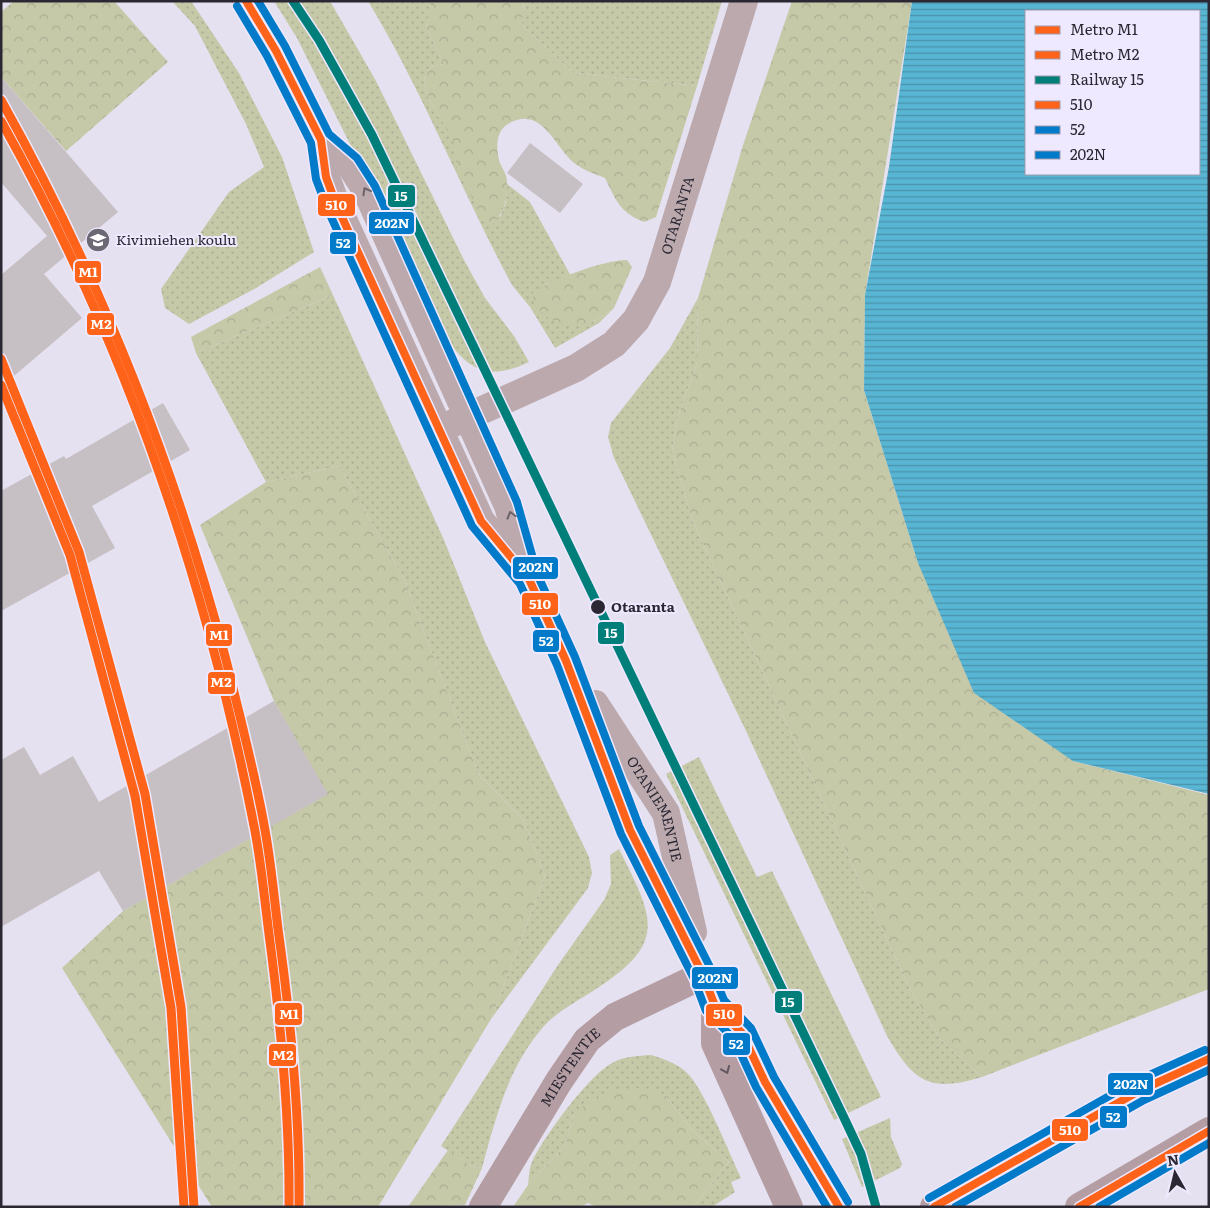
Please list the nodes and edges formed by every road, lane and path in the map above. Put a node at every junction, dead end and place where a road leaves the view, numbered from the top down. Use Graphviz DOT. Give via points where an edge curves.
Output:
graph roads {
  1 [pos="246,1"];
  2 [pos="744,1"];
  3 [pos="321,140"];
  4 [pos="469,416"];
  5 [pos="438,430"];
  6 [pos="530,579"];
  7 [pos="566,661"];
  8 [pos="703,975"];
  9 [pos="715,1006"];
  10 [pos="1209,1059"];
  11 [pos="1209,1131"];
  12 [pos="483,1207"];
  13 [pos="789,1207"];
  14 [pos="839,1207"];
  15 [pos="934,1207"];
  16 [pos="1079,1207"];
  1 -- 3 [label="street, OTANIEMENTIE" via="276,51"];
  2 -- 4 [label="street, OTARANTA" via="657,282 636,320 614,344 576,368"];
  4 -- 3 [label="street, OTANIEMENTIE, one-way" via="366,190 350,166"];
  3 -- 5 [label="street, OTANIEMENTIE" via="326,177 336,204"];
  4 -- 5 [label="street, OTARANTA"];
  6 -- 4 [label="street, OTANIEMENTIE, one-way" via="508,506"];
  5 -- 6 [label="street, OTANIEMENTIE" via="481,521"];
  6 -- 7 [label="street, OTANIEMENTIE"];
  7 -- 8 [label="street, OTANIEMENTIE" via="630,830"];
  7 -- 8 [label="street, OTANIEMENTIE" via="666,813"];
  8 -- 9 [label="main road, OTANIEMENTIE"];
  8 -- 12 [label="main road, MIESTENTIE" via="615,1016 587,1040 559,1080"];
  9 -- 13 [label="main road, OTANIEMENTIE, one-way" via="714,1043"];
  9 -- 14 [label="main road, OTANIEMENTIE" via="742,1033 765,1082"];
  10 -- 15 [label="main road" via="1139,1091"];
  11 -- 16 [label="main road"];
}
